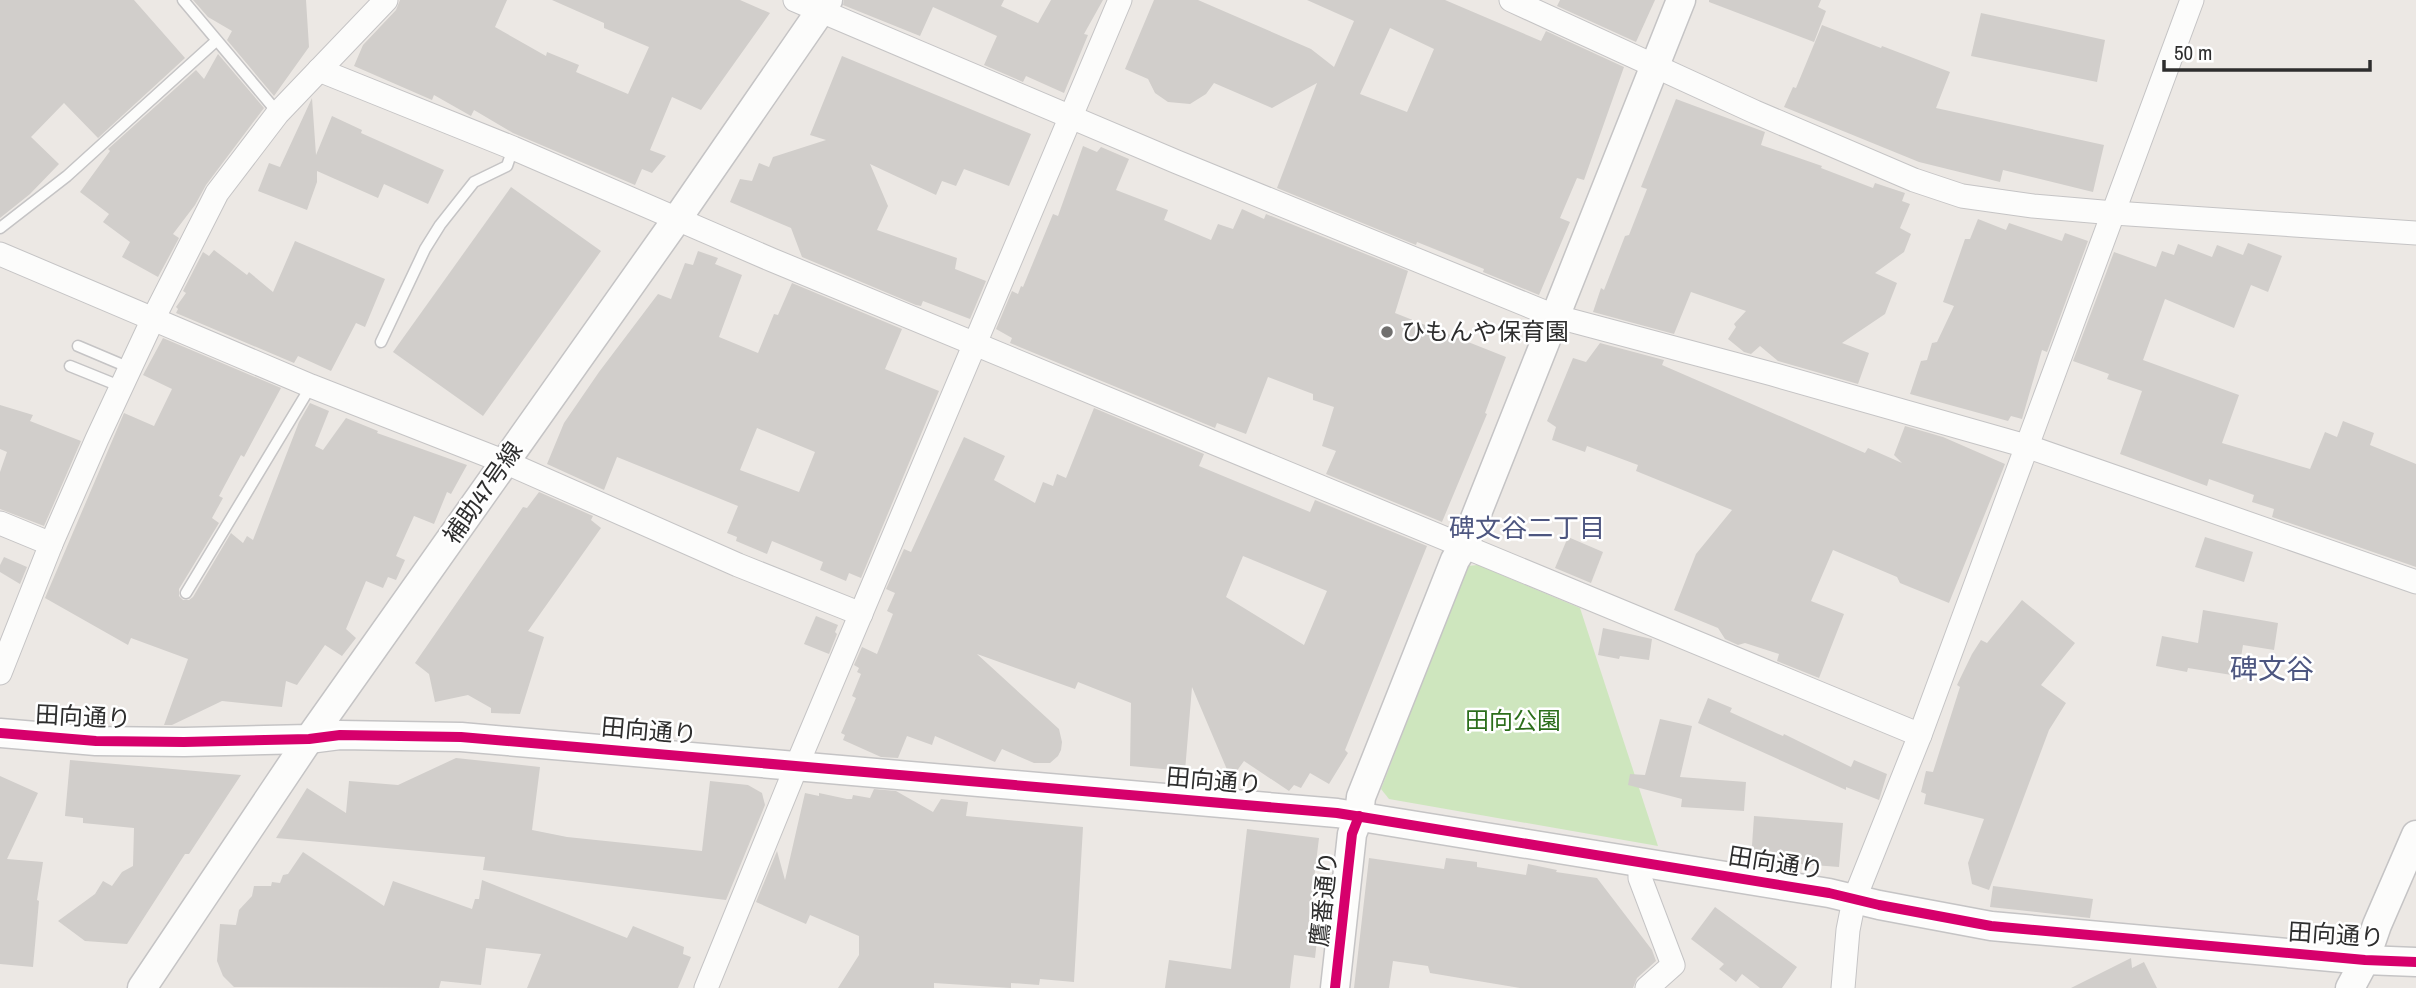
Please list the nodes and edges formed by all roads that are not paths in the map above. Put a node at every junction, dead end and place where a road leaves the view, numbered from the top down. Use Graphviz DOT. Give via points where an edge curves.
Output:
graph roads {
  1 [pos="183,0"];
  2 [pos="386,0"];
  3 [pos="1120,0"];
  4 [pos="1511,0"];
  5 [pos="1681,0"];
  6 [pos="2192,0"];
  7 [pos="814,4"];
  8 [pos="216,41"];
  9 [pos="1655,65"];
  10 [pos="319,70"];
  11 [pos="278,113"];
  12 [pos="1071,117"];
  13 [pos="513,148"];
  14 [pos="2114,213"];
  15 [pos="677,219"];
  16 [pos="0,228"];
  17 [pos="2416,233"];
  18 [pos="0,254"];
  19 [pos="1554,316"];
  20 [pos="153,319"];
  21 [pos="381,342"];
  22 [pos="975,342"];
  23 [pos="78,346"];
  24 [pos="70,366"];
  25 [pos="126,378"];
  26 [pos="311,386"];
  27 [pos="2025,446"];
  28 [pos="505,462"];
  29 [pos="0,523"];
  30 [pos="51,544"];
  31 [pos="1464,546"];
  32 [pos="2416,582"];
  33 [pos="186,593"];
  34 [pos="861,614"];
  35 [pos="0,673"];
  36 [pos="0,733"];
  37 [pos="1920,735"];
  38 [pos="309,739"];
  39 [pos="797,765"];
  40 [pos="1359,816"];
  41 [pos="2416,835"];
  42 [pos="1640,863"];
  43 [pos="1854,900"];
  44 [pos="2365,960"];
  45 [pos="2416,961"];
  46 [pos="142,988"];
  47 [pos="706,988"];
  48 [pos="1335,988"];
  49 [pos="1647,988"];
  50 [pos="1843,988"];
  51 [pos="2350,988"];
  1 -- 8 [label="lane"];
  2 -- 10 [label="street"];
  3 -- 12 [label="street"];
  4 -- 9 [label="street"];
  5 -- 9 [label="street, 鷹番通り"];
  6 -- 14 [label="street"];
  7 -- 12 [label="street"];
  7 -- 15 [label="street, 補助47号線"];
  8 -- 11 [label="lane"];
  8 -- 16 [label="lane" via="67,176"];
  9 -- 14 [label="street" via="1755,112 1950,192"];
  9 -- 19 [label="street, 鷹番通り"];
  10 -- 11 [label="street"];
  10 -- 13 [label="street"];
  11 -- 20 [label="street" via="217,194"];
  12 -- 19 [label="street"];
  12 -- 22 [label="street"];
  13 -- 15 [label="street"];
  13 -- 21 [label="lane" via="507,166 474,181 440,225"];
  14 -- 17 [label="street"];
  14 -- 27 [label="street"];
  15 -- 22 [label="street"];
  15 -- 28 [label="street, 補助47号線"];
  18 -- 20 [label="street"];
  19 -- 27 [label="street"];
  19 -- 31 [label="street, 鷹番通り"];
  20 -- 25 [label="street"];
  20 -- 26 [label="street"];
  22 -- 31 [label="street"];
  22 -- 34 [label="street"];
  23 -- 25 [label="lane"];
  24 -- 25 [label="lane"];
  25 -- 30 [label="street"];
  26 -- 28 [label="street"];
  26 -- 33 [label="lane"];
  27 -- 32 [label="street"];
  27 -- 37 [label="street"];
  28 -- 34 [label="street"];
  28 -- 38 [label="street, 補助47号線"];
  29 -- 30 [label="street"];
  30 -- 35 [label="street"];
  31 -- 37 [label="street"];
  31 -- 40 [label="street, 鷹番通り" via="1361,797"];
  34 -- 39 [label="street"];
  36 -- 38 [label="street, 田向通り" via="96,741"];
  37 -- 43 [label="street"];
  38 -- 39 [label="street, 田向通り" via="340,735 461,737"];
  38 -- 46 [label="street, 補助47号線"];
  39 -- 40 [label="street, 田向通り"];
  39 -- 47 [label="street"];
  40 -- 42 [label="street, 田向通り"];
  40 -- 48 [label="street, 鷹番通り" via="1352,834"];
  41 -- 44 [label="street"];
  42 -- 43 [label="street, 田向通り"];
  42 -- 49 [label="street" via="1640,878 1673,965"];
  43 -- 44 [label="street, 田向通り" via="1992,926"];
  43 -- 50 [label="street"];
  44 -- 45 [label="street, 田向通り"];
  44 -- 51 [label="street"];
}
